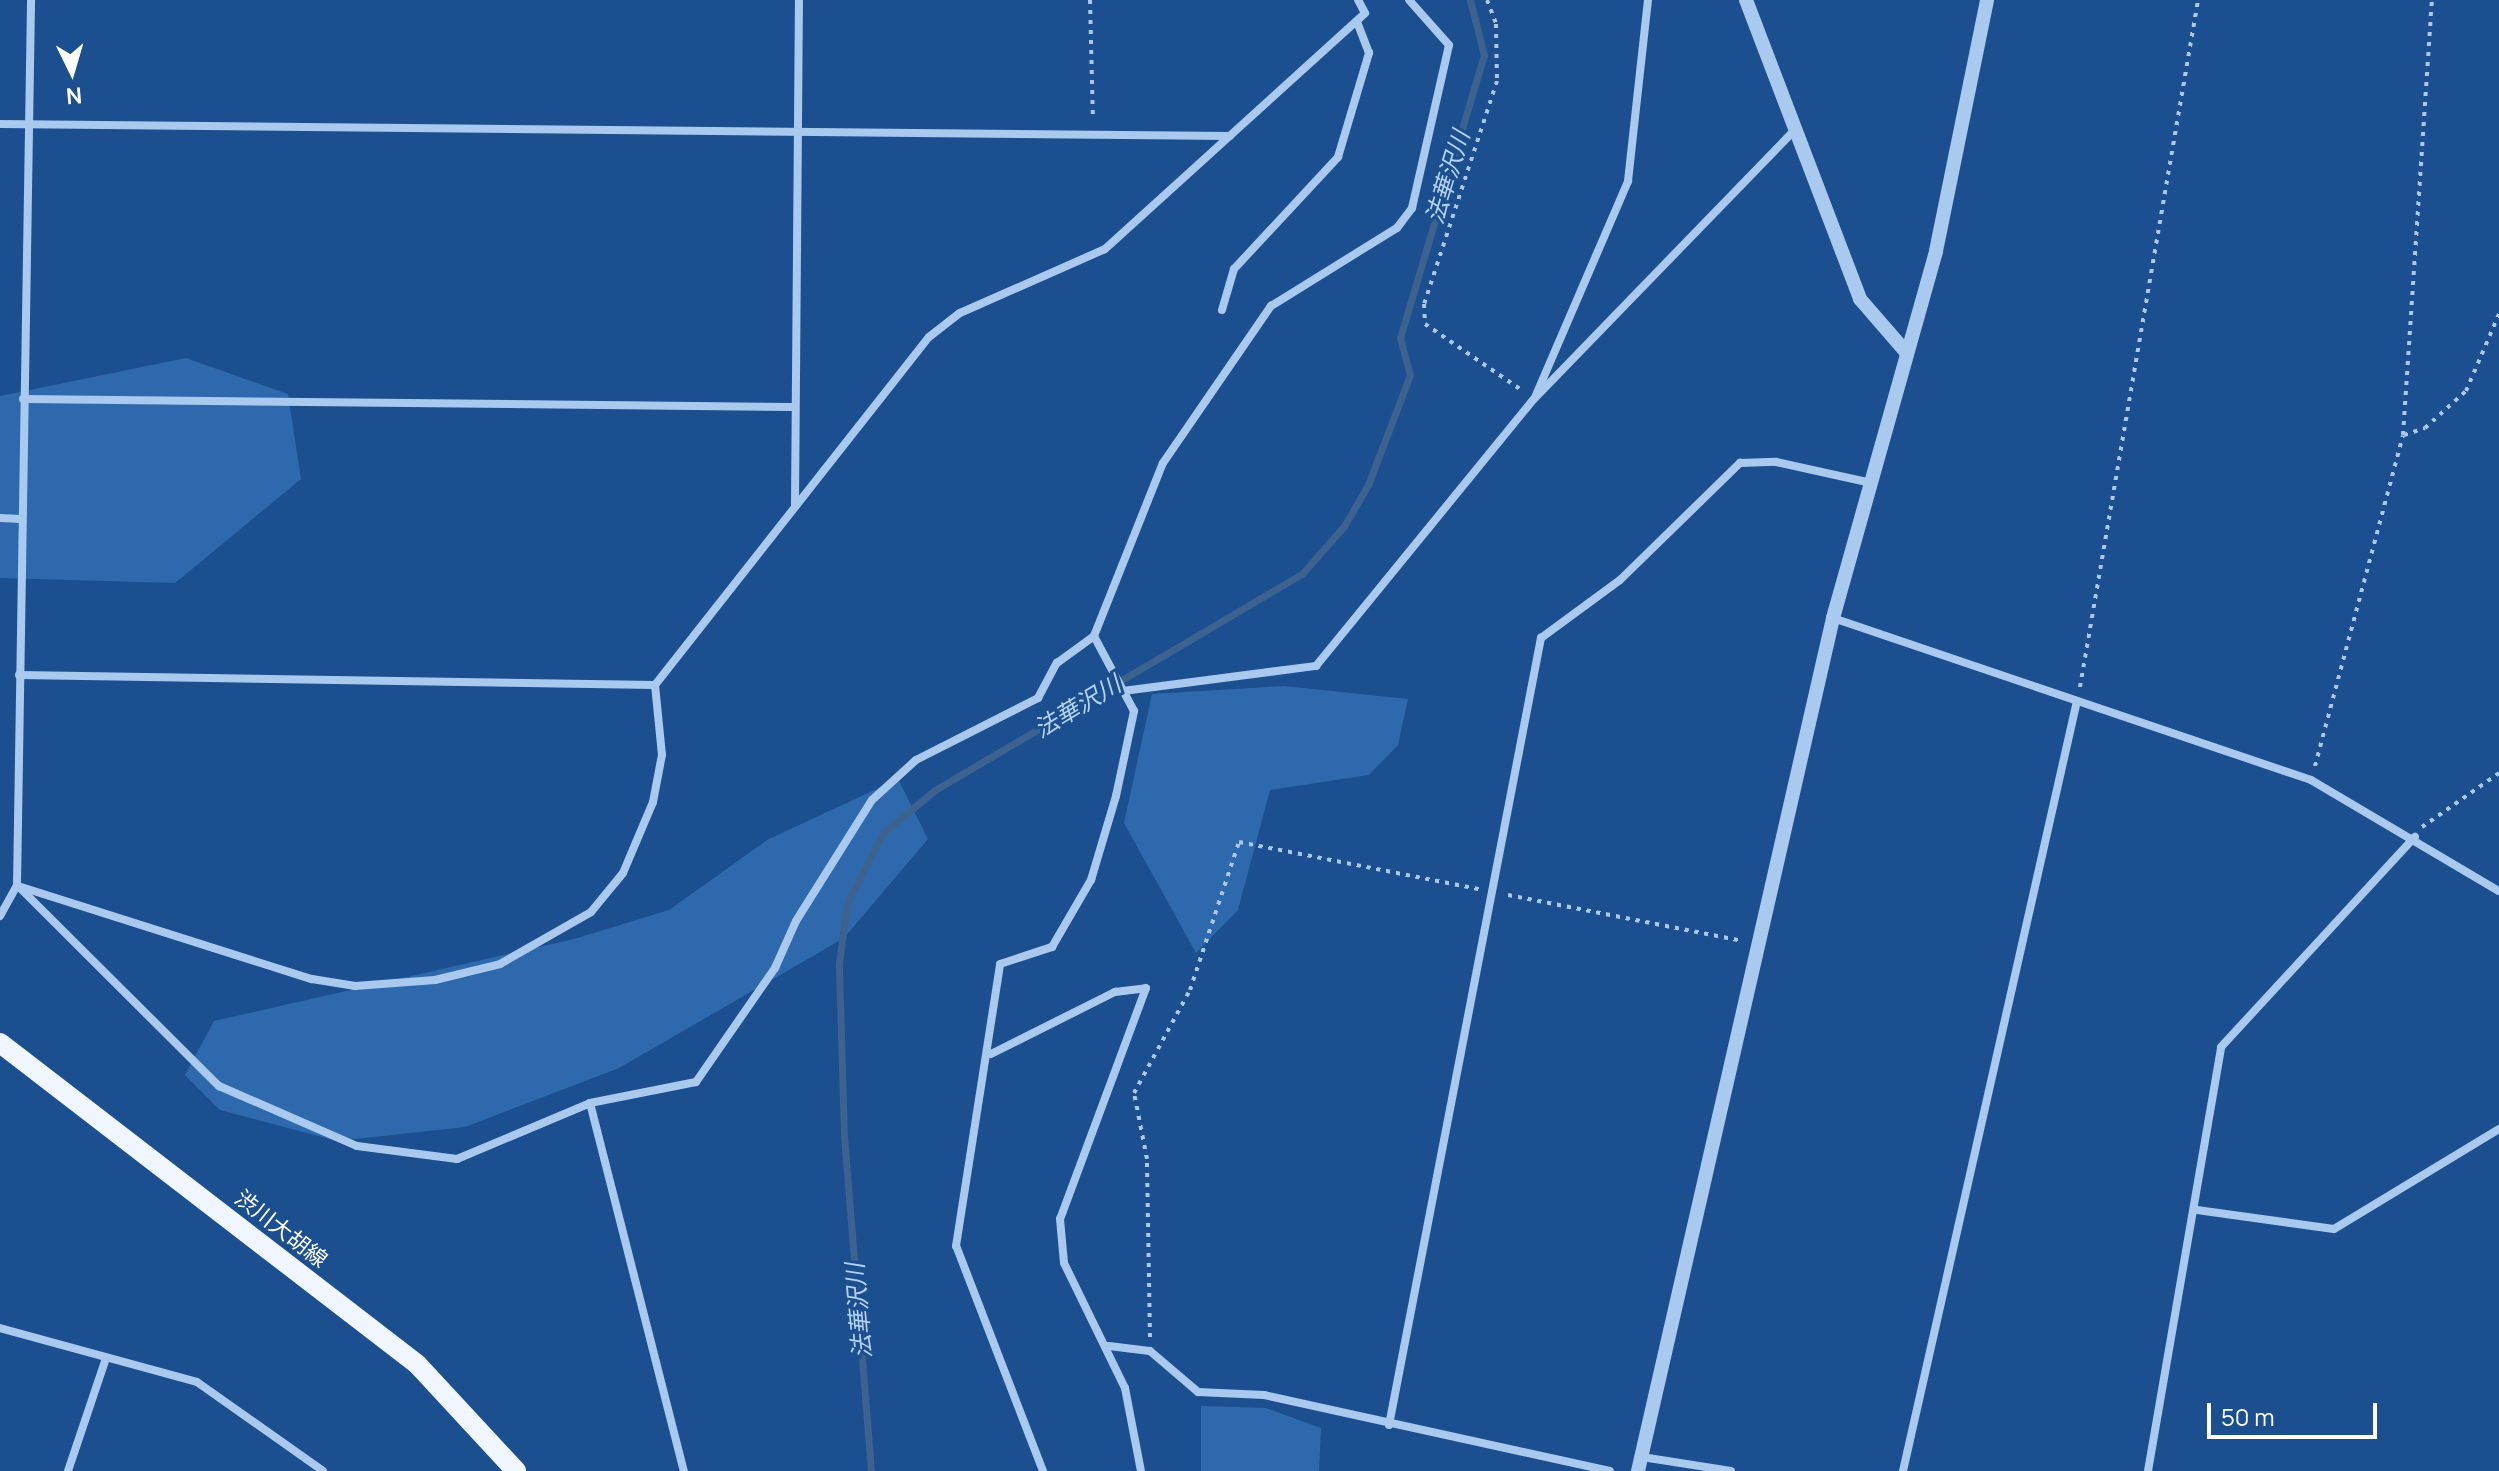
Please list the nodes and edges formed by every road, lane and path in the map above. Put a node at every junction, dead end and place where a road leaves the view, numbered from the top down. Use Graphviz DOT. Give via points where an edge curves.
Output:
graph roads {
  1 [pos="31,0"];
  2 [pos="799,0"];
  3 [pos="1090,0"];
  4 [pos="1358,0"];
  5 [pos="1409,0"];
  6 [pos="1487,0"];
  7 [pos="1648,0"];
  8 [pos="1746,0"];
  9 [pos="1987,0"];
  10 [pos="2198,0"];
  11 [pos="2432,0"];
  12 [pos="1357,21"];
  13 [pos="0,124"];
  14 [pos="31,125"];
  15 [pos="796,130"];
  16 [pos="1794,131"];
  17 [pos="1093,134"];
  18 [pos="1230,136"];
  19 [pos="1222,310"];
  20 [pos="2499,314"];
  21 [pos="1905,351"];
  22 [pos="23,399"];
  23 [pos="1534,399"];
  24 [pos="792,407"];
  25 [pos="2403,435"];
  26 [pos="1867,482"];
  27 [pos="795,505"];
  28 [pos="0,518"];
  29 [pos="21,519"];
  30 [pos="1833,618"];
  31 [pos="1094,636"];
  32 [pos="19,675"];
  33 [pos="655,685"];
  34 [pos="1123,691"];
  35 [pos="2076,705"];
  36 [pos="2499,773"];
  37 [pos="2311,780"];
  38 [pos="2415,837"];
  39 [pos="17,885"];
  40 [pos="2499,891"];
  41 [pos="0,916"];
  42 [pos="1756,944"];
  43 [pos="0,1043"];
  44 [pos="991,1054"];
  45 [pos="590,1103"];
  46 [pos="2499,1129"];
  47 [pos="2197,1210"];
  48 [pos="0,1328"];
  49 [pos="1109,1346"];
  50 [pos="1150,1351"];
  51 [pos="106,1358"];
  52 [pos="1389,1425"];
  53 [pos="1640,1464"];
  54 [pos="68,1471"];
  55 [pos="323,1471"];
  56 [pos="516,1471"];
  57 [pos="684,1471"];
  58 [pos="1043,1471"];
  59 [pos="1141,1471"];
  60 [pos="1610,1471"];
  61 [pos="1731,1471"];
  62 [pos="1903,1471"];
  63 [pos="2148,1471"];
  1 -- 14 [label="street"];
  2 -- 15 [label="street"];
  3 -- 17 [label="path"];
  4 -- 12 [label="street" via="1365,13"];
  5 -- 31 [label="street" via="1449,45 1412,208 1397,228 1271,306 1163,463"];
  6 -- 23 [label="path" via="1496,24 1497,81 1424,304 1425,324"];
  7 -- 23 [label="street" via="1628,181"];
  8 -- 16 [label="street"];
  9 -- 21 [label="street" via="1936,251"];
  10 -- 35 [label="path"];
  11 -- 25 [label="path"];
  12 -- 18 [label="street"];
  12 -- 19 [label="street" via="1369,53 1338,157 1234,269"];
  13 -- 14 [label="street"];
  14 -- 15 [label="street"];
  14 -- 22 [label="street"];
  15 -- 17 [label="street"];
  15 -- 24 [label="street"];
  16 -- 21 [label="street" via="1860,299"];
  16 -- 23 [label="street"];
  17 -- 18 [label="street"];
  18 -- 27 [label="street" via="1105,249 960,313 929,337"];
  20 -- 25 [label="path" via="2466,391 2425,428"];
  21 -- 26 [label="street"];
  22 -- 24 [label="street"];
  22 -- 29 [label="street"];
  23 -- 34 [label="street" via="1316,666"];
  24 -- 27 [label="street"];
  25 -- 37 [label="path"];
  26 -- 30 [label="street"];
  26 -- 52 [label="street" via="1776,462 1740,463 1620,580 1541,638"];
  27 -- 33 [label="street"];
  28 -- 29 [label="street"];
  29 -- 32 [label="street"];
  30 -- 35 [label="street"];
  30 -- 42 [label="street"];
  31 -- 34 [label="street"];
  31 -- 45 [label="street" via="1057,663 1038,698 916,760 872,800 796,921 775,968 696,1082"];
  32 -- 33 [label="street"];
  32 -- 39 [label="street"];
  33 -- 39 [label="street" via="662,755 653,802 623,873 591,912 500,964 435,980 355,986 312,979"];
  34 -- 44 [label="street" via="1134,711 1091,880 1052,947 1000,964"];
  35 -- 37 [label="street"];
  35 -- 62 [label="street"];
  36 -- 38 [label="path"];
  37 -- 38 [label="street"];
  38 -- 40 [label="street"];
  38 -- 47 [label="street" via="2221,1047"];
  39 -- 41 [label="street"];
  39 -- 45 [label="street" via="219,1086 357,1146 457,1159"];
  42 -- 50 [label="path" via="1239,842 1190,990 1134,1093 1147,1159"];
  42 -- 53 [label="street" via="1756,977"];
  43 -- 56 [label="main road, 渋川大胡線" via="417,1364"];
  44 -- 49 [label="street" via="1115,992 1146,988 1060,1219 1064,1263"];
  44 -- 58 [label="street" via="956,1246"];
  45 -- 57 [label="street"];
  46 -- 47 [label="street" via="2334,1229"];
  47 -- 63 [label="street"];
  48 -- 51 [label="street"];
  49 -- 50 [label="street"];
  49 -- 59 [label="street" via="1125,1388"];
  50 -- 52 [label="street" via="1198,1392 1264,1395"];
  51 -- 54 [label="street"];
  51 -- 55 [label="street" via="197,1382"];
  52 -- 60 [label="street"];
  53 -- 61 [label="street"];
}
